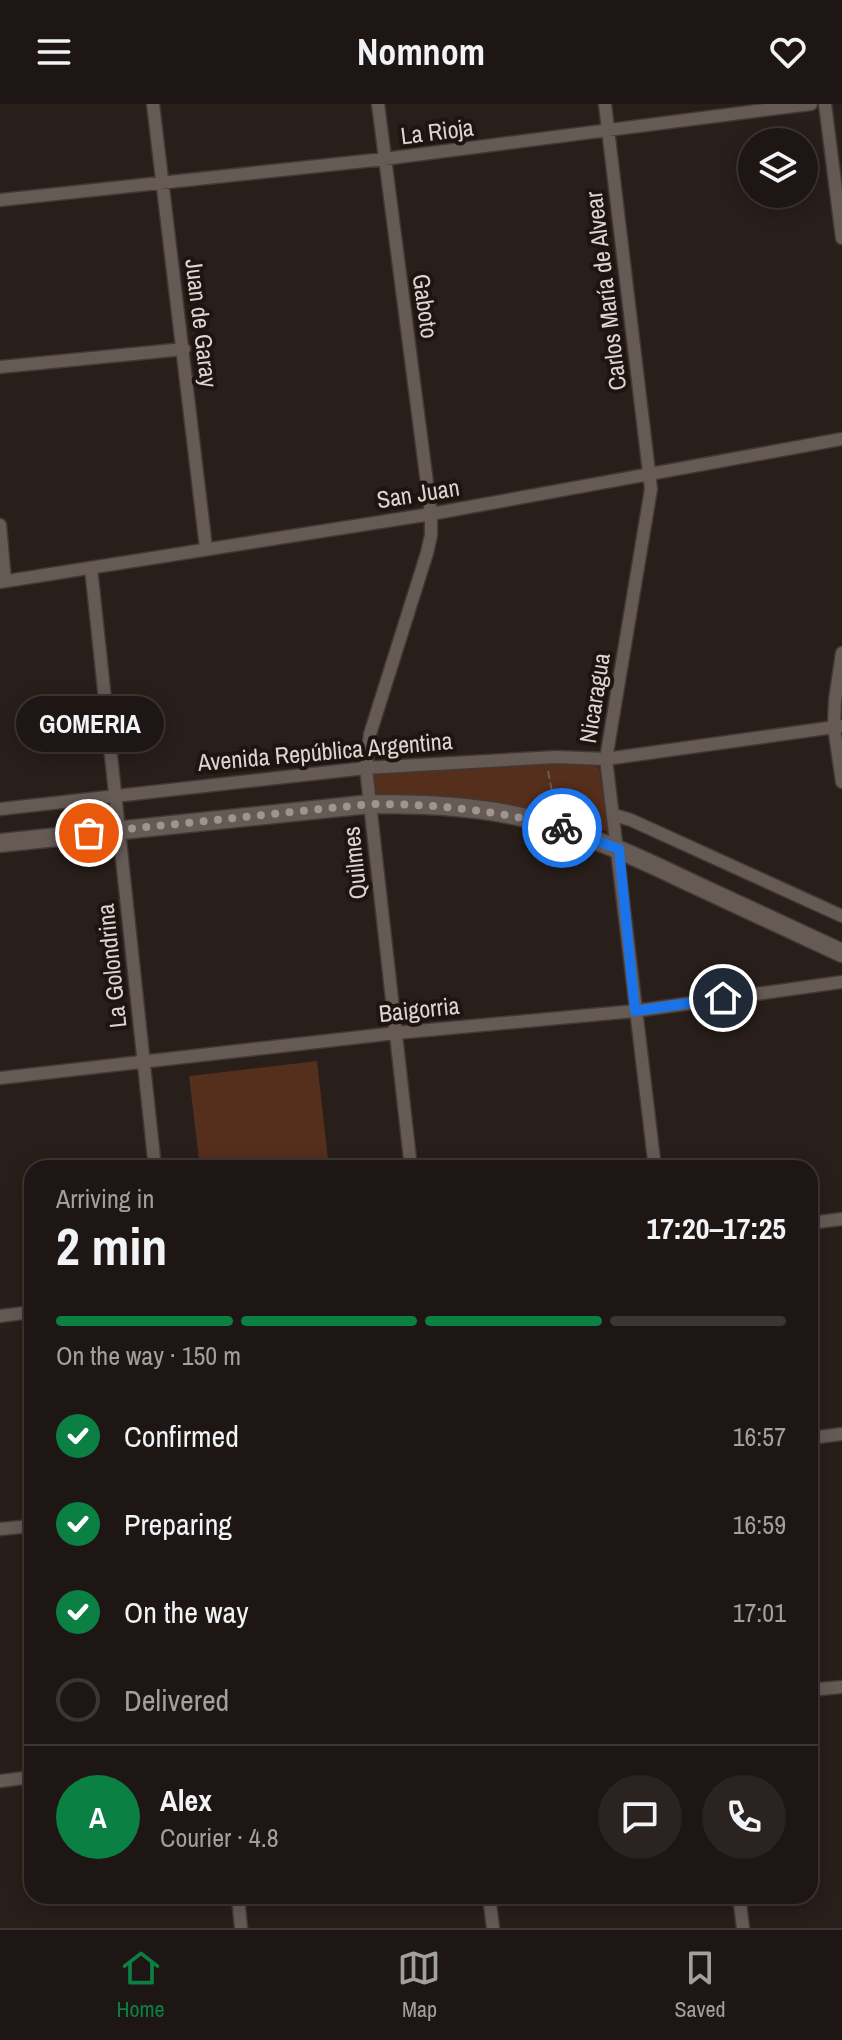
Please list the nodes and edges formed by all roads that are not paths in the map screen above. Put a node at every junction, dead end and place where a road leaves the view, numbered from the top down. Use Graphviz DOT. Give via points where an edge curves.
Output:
graph roads {
  1 [pos="153,104"];
  2 [pos="378,104"];
  3 [pos="605,104"];
  4 [pos="811,104"];
  5 [pos="825,104"];
  6 [pos="608,132"];
  7 [pos="384,159"];
  8 [pos="162,184"];
  9 [pos="0,200"];
  10 [pos="842,238"];
  11 [pos="184,349"];
  12 [pos="0,367"];
  13 [pos="842,439"];
  14 [pos="650,474"];
  15 [pos="431,514"];
  16 [pos="0,525"];
  17 [pos="206,548"];
  18 [pos="91,568"];
  19 [pos="2,582"];
  20 [pos="842,653"];
  21 [pos="838,727"];
  22 [pos="606,759"];
  23 [pos="366,768"];
  24 [pos="842,782"];
  25 [pos="115,796"];
  26 [pos="370,804"];
  27 [pos="0,809"];
  28 [pos="614,815"];
  29 [pos="119,829"];
  30 [pos="0,843"];
  31 [pos="619,849"];
  32 [pos="842,916"];
  33 [pos="842,953"];
  34 [pos="842,982"];
  35 [pos="635,1011"];
  36 [pos="396,1033"];
  37 [pos="143,1063"];
  38 [pos="0,1078"];
  39 [pos="154,1160"];
  40 [pos="410,1160"];
  41 [pos="654,1160"];
  42 [pos="842,1219"];
  43 [pos="818,1222"];
  44 [pos="24,1313"];
  45 [pos="0,1316"];
  46 [pos="842,1434"];
  47 [pos="818,1437"];
  48 [pos="24,1527"];
  49 [pos="0,1529"];
  50 [pos="842,1687"];
  51 [pos="818,1689"];
  52 [pos="24,1778"];
  53 [pos="0,1781"];
  54 [pos="239,1904"];
  55 [pos="490,1904"];
  56 [pos="740,1904"];
  57 [pos="241,1928"];
  58 [pos="493,1928"];
  59 [pos="743,1928"];
  1 -- 8 [label="street, Juan de Garay"];
  2 -- 7 [label="street, Gaboto"];
  3 -- 6 [label="street, Carlos María de Alvear"];
  4 -- 6 [label="street, La Rioja"];
  5 -- 10 [label="street"];
  6 -- 7 [label="street, La Rioja"];
  6 -- 14 [label="street, Carlos María de Alvear"];
  7 -- 8 [label="street, La Rioja"];
  7 -- 15 [label="street, Gaboto"];
  8 -- 9 [label="street, La Rioja"];
  8 -- 11 [label="street, Juan de Garay"];
  11 -- 12 [label="street"];
  11 -- 17 [label="street, Juan de Garay"];
  13 -- 14 [label="street, San Juan"];
  14 -- 15 [label="street, San Juan"];
  14 -- 22 [label="street, Nicaragua"];
  15 -- 17 [label="street, San Juan"];
  15 -- 23 [label="street, Quilmes" via="427,553 370,734"];
  16 -- 19 [label="street"];
  17 -- 18 [label="street, San Juan"];
  18 -- 19 [label="street, San Juan"];
  18 -- 25 [label="street, La Golondrina"];
  20 -- 21 [label="street" via="835,700"];
  21 -- 22 [label="street, Avenida República Argentina"];
  21 -- 24 [label="street"];
  22 -- 23 [label="street, Avenida República Argentina"];
  22 -- 28 [label="street, Nicaragua"];
  23 -- 25 [label="street, Avenida República Argentina"];
  23 -- 26 [label="street, Quilmes"];
  25 -- 27 [label="street, Avenida República Argentina"];
  25 -- 29 [label="street, La Golondrina"];
  26 -- 29 [label="main road"];
  26 -- 31 [label="main road" via="516,816"];
  26 -- 36 [label="street, Quilmes"];
  28 -- 31 [label="street, Nicaragua"];
  28 -- 32 [label="street"];
  29 -- 30 [label="main road"];
  29 -- 37 [label="street, La Golondrina"];
  31 -- 33 [label="main road"];
  31 -- 35 [label="street, Nicaragua"];
  34 -- 35 [label="street, Baigorria"];
  35 -- 36 [label="street, Baigorria"];
  35 -- 41 [label="street, Nicaragua"];
  36 -- 37 [label="street, Baigorria"];
  36 -- 40 [label="street, Quilmes"];
  37 -- 38 [label="street, Baigorria"];
  37 -- 39 [label="street, La Golondrina"];
  42 -- 43 [label="street"];
  44 -- 45 [label="street"];
  46 -- 47 [label="street"];
  48 -- 49 [label="street"];
  50 -- 51 [label="street"];
  52 -- 53 [label="street"];
  54 -- 57 [label="street"];
  55 -- 58 [label="street"];
  56 -- 59 [label="street"];
}
